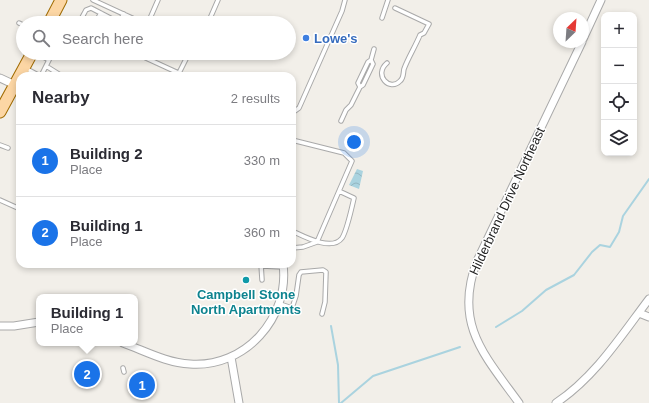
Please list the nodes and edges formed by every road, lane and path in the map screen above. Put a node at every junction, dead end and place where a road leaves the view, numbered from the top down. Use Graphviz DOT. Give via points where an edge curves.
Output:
graph roads {
  1 [pos="61,0"];
  2 [pos="93,0"];
  3 [pos="158,0"];
  4 [pos="218,0"];
  5 [pos="345,0"];
  6 [pos="388,0"];
  7 [pos="601,0"];
  8 [pos="395,8"];
  9 [pos="101,13"];
  10 [pos="124,14"];
  11 [pos="53,16"];
  12 [pos="83,16"];
  13 [pos="99,16"];
  14 [pos="106,16"];
  15 [pos="128,16"];
  16 [pos="151,16"];
  17 [pos="211,16"];
  18 [pos="382,18"];
  19 [pos="589,26"];
  20 [pos="579,48"];
  21 [pos="374,49"];
  22 [pos="28,60"];
  23 [pos="50,60"];
  24 [pos="150,60"];
  25 [pos="186,60"];
  26 [pos="387,64"];
  27 [pos="46,66"];
  28 [pos="24,68"];
  29 [pos="23,72"];
  30 [pos="32,72"];
  31 [pos="42,72"];
  32 [pos="56,72"];
  33 [pos="177,72"];
  34 [pos="180,72"];
  35 [pos="0,78"];
  36 [pos="16,86"];
  37 [pos="16,88"];
  38 [pos="1,107"];
  39 [pos="296,110"];
  40 [pos="341,121"];
  41 [pos="296,141"];
  42 [pos="0,145"];
  43 [pos="8,148"];
  44 [pos="339,191"];
  45 [pos="0,200"];
  46 [pos="16,207"];
  47 [pos="296,233"];
  48 [pos="317,242"];
  49 [pos="296,248"];
  50 [pos="262,268"];
  51 [pos="283,268"];
  52 [pos="262,280"];
  53 [pos="649,299"];
  54 [pos="280,304"];
  55 [pos="639,312"];
  56 [pos="322,314"];
  57 [pos="649,317"];
  58 [pos="36,322"];
  59 [pos="0,326"];
  60 [pos="131,346"];
  61 [pos="231,357"];
  62 [pos="239,403"];
  63 [pos="519,403"];
  64 [pos="556,403"];
  1 -- 11 [label="main road"];
  2 -- 10 [label="lane"];
  3 -- 16 [label="lane"];
  4 -- 17 [label="lane"];
  5 -- 39 [label="lane"];
  6 -- 18 [label="lane"];
  7 -- 19 [label="street"];
  8 -- 26 [label="lane" via="429,24 424,34 420,35 402,78 397,83 390,84 384,80 381,73"];
  9 -- 12 [label="lane" via="92,8 86,10"];
  9 -- 13 [label="lane"];
  9 -- 14 [label="lane"];
  10 -- 15 [label="lane"];
  20 -- 63 [label="street, Hilderbrand Drive Northeast" via="477,261 470,283 469,313 477,341"];
  21 -- 40 [label="lane" via="371,60 373,64"];
  22 -- 28 [label="main road"];
  23 -- 27 [label="lane"];
  24 -- 33 [label="lane"];
  25 -- 34 [label="lane"];
  27 -- 31 [label="lane"];
  27 -- 32 [label="lane"];
  28 -- 29 [label="main road"];
  28 -- 30 [label="lane"];
  35 -- 36 [label="street"];
  37 -- 38 [label="main road"];
  41 -- 44 [label="lane" via="344,153 352,161"];
  42 -- 43 [label="lane"];
  44 -- 48 [label="lane"];
  44 -- 48 [label="lane" via="354,198 342,238 334,244"];
  45 -- 46 [label="lane"];
  47 -- 48 [label="lane"];
  48 -- 49 [label="lane"];
  50 -- 52 [label="lane"];
  51 -- 54 [label="street"];
  53 -- 55 [label="street"];
  54 -- 56 [label="lane" via="292,308 300,272 323,270 326,272"];
  54 -- 61 [label="street" via="258,339"];
  55 -- 57 [label="street"];
  55 -- 64 [label="street" via="599,365"];
  58 -- 59 [label="street"];
  60 -- 61 [label="street" via="168,360 192,365"];
  61 -- 62 [label="street"];
}
